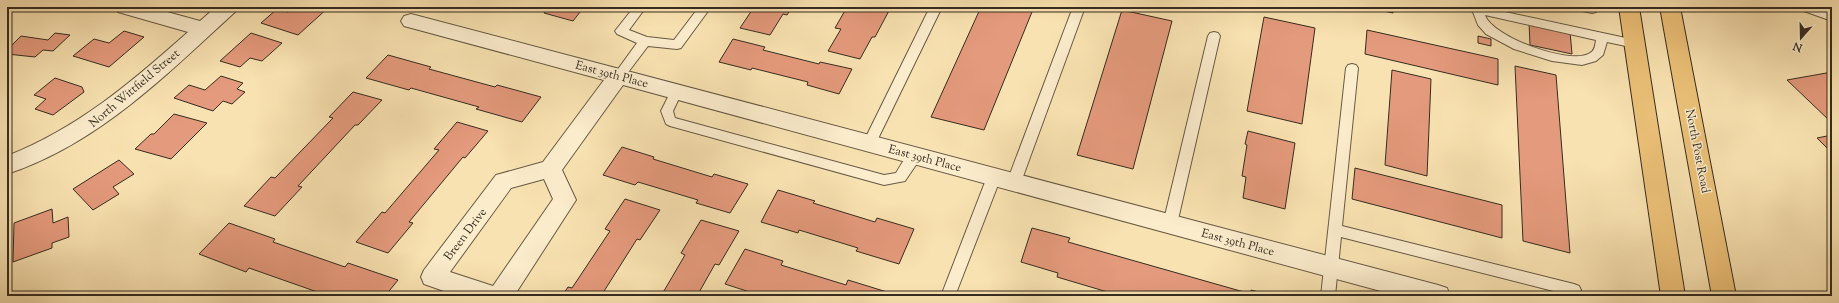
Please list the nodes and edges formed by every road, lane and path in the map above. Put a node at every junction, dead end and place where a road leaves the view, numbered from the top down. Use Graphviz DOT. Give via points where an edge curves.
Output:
graph roads {
  1 [pos="125,7"];
  2 [pos="228,7"];
  3 [pos="640,7"];
  4 [pos="705,7"];
  5 [pos="936,7"];
  6 [pos="1078,7"];
  7 [pos="1629,7"];
  8 [pos="1670,7"];
  9 [pos="1805,7"];
  10 [pos="1475,8"];
  11 [pos="1832,17"];
  12 [pos="411,21"];
  13 [pos="203,29"];
  14 [pos="1214,36"];
  15 [pos="1602,37"];
  16 [pos="645,41"];
  17 [pos="1635,44"];
  18 [pos="1352,68"];
  19 [pos="619,76"];
  20 [pos="676,92"];
  21 [pos="869,144"];
  22 [pos="915,156"];
  23 [pos="8,165"];
  24 [pos="550,169"];
  25 [pos="1004,180"];
  26 [pos="1170,224"];
  27 [pos="1335,230"];
  28 [pos="1331,267"];
  29 [pos="1574,290"];
  30 [pos="490,296"];
  31 [pos="500,296"];
  32 [pos="948,296"];
  33 [pos="1328,296"];
  34 [pos="1438,296"];
  35 [pos="1673,296"];
  36 [pos="1724,296"];
  1 -- 13 [label="street"];
  2 -- 13 [label="street, North Wittfield Street"];
  3 -- 16 [label="lane" via="621,31"];
  4 -- 16 [label="lane" via="677,45"];
  5 -- 21 [label="lane"];
  6 -- 25 [label="lane"];
  7 -- 17 [label="main road"];
  8 -- 36 [label="main road, North Post Road"];
  9 -- 11 [label="lane"];
  10 -- 15 [label="lane"];
  10 -- 15 [label="lane" via="1483,25 1498,36 1536,52 1560,58 1580,61 1593,58 1601,49"];
  12 -- 19 [label="street, East 39th Place"];
  13 -- 23 [label="street, North Wittfield Street" via="94,123 47,149"];
  14 -- 26 [label="lane"];
  15 -- 17 [label="lane"];
  16 -- 19 [label="lane"];
  17 -- 35 [label="main road"];
  18 -- 27 [label="lane"];
  19 -- 20 [label="street, East 39th Place"];
  19 -- 24 [label="street"];
  20 -- 21 [label="street, East 39th Place"];
  20 -- 22 [label="lane" via="667,111 670,121 884,180 900,177"];
  21 -- 22 [label="street, East 39th Place"];
  22 -- 25 [label="street, East 39th Place"];
  24 -- 30 [label="street, Breen Drive" via="504,181 434,276"];
  24 -- 31 [label="street" via="565,200"];
  25 -- 26 [label="street, East 39th Place"];
  25 -- 32 [label="lane"];
  26 -- 28 [label="street, East 39th Place"];
  27 -- 28 [label="lane"];
  27 -- 29 [label="lane"];
  28 -- 33 [label="lane"];
  28 -- 34 [label="street, East 39th Place"];
}
